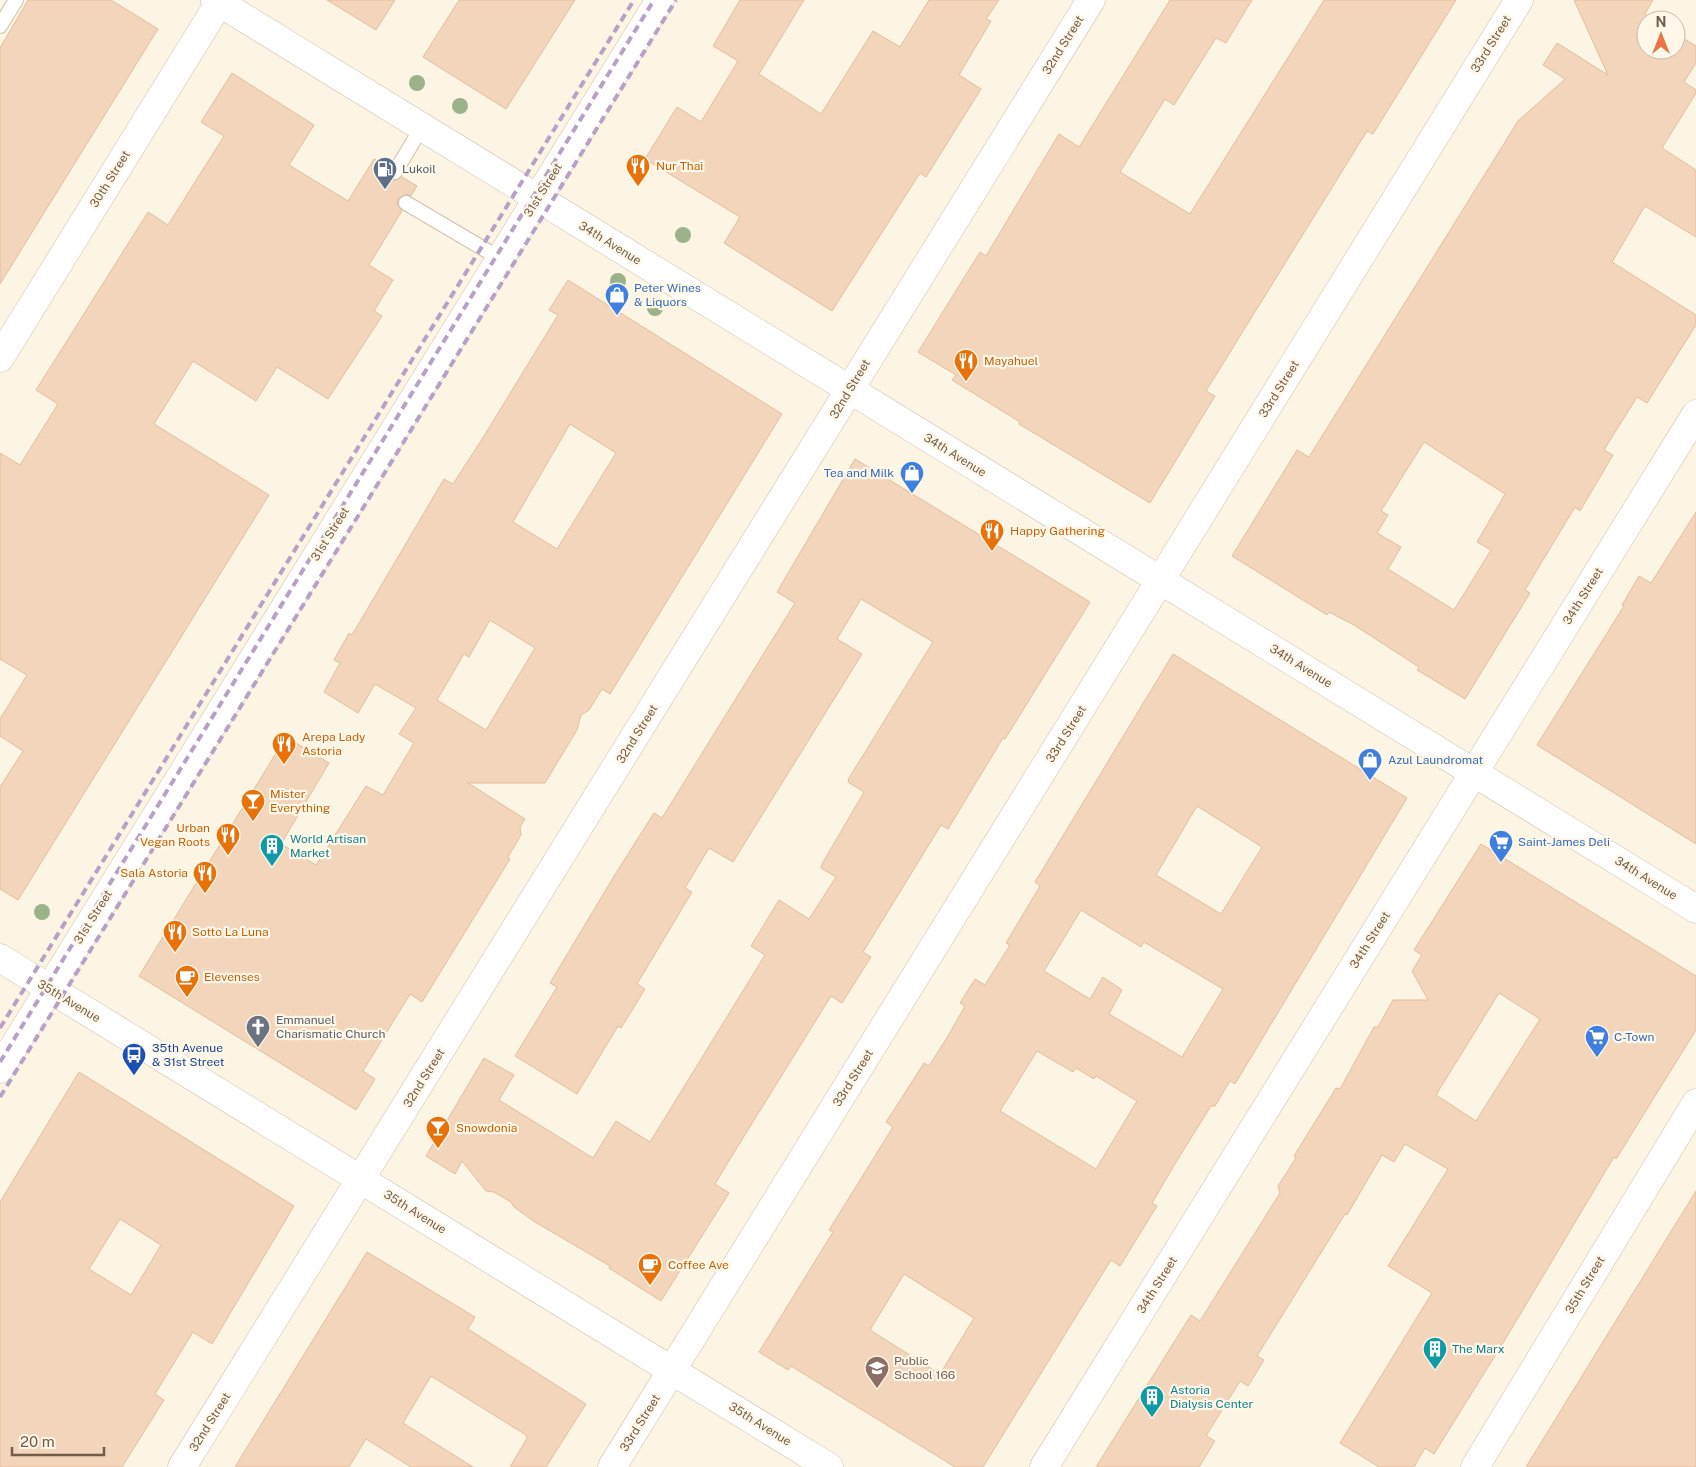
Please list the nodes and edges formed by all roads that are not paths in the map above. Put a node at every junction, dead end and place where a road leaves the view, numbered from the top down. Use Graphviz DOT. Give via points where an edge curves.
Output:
graph roads {
  1 [pos="16,0"];
  2 [pos="660,0"];
  3 [pos="1091,0"];
  4 [pos="1519,0"];
  5 [pos="218,1"];
  6 [pos="0,26"];
  7 [pos="422,127"];
  8 [pos="395,172"];
  9 [pos="538,198"];
  10 [pos="406,203"];
  11 [pos="500,259"];
  12 [pos="0,358"];
  13 [pos="850,390"];
  14 [pos="1696,414"];
  15 [pos="1160,580"];
  16 [pos="1474,773"];
  17 [pos="1696,909"];
  18 [pos="0,958"];
  19 [pos="49,988"];
  20 [pos="0,1068"];
  21 [pos="1696,1104"];
  22 [pos="361,1180"];
  23 [pos="672,1371"];
  24 [pos="182,1467"];
  25 [pos="612,1467"];
  26 [pos="829,1467"];
  27 [pos="1044,1467"];
  28 [pos="1475,1467"];
  1 -- 6 [label="lane"];
  2 -- 9 [label="street, 31st Street"];
  3 -- 13 [label="street, 32nd Street"];
  4 -- 15 [label="street, 33rd Street"];
  5 -- 7 [label="street, 34th Avenue"];
  5 -- 12 [label="street, 30th Street"];
  7 -- 8 [label="lane"];
  7 -- 9 [label="street, 34th Avenue"];
  9 -- 11 [label="street, 31st Street"];
  9 -- 13 [label="street, 34th Avenue"];
  10 -- 11 [label="lane"];
  11 -- 19 [label="street, 31st Street"];
  13 -- 15 [label="street, 34th Avenue"];
  13 -- 22 [label="street, 32nd Street"];
  14 -- 16 [label="street, 34th Street"];
  15 -- 16 [label="street, 34th Avenue"];
  15 -- 23 [label="street, 33rd Street"];
  16 -- 17 [label="street, 34th Avenue"];
  16 -- 27 [label="street, 34th Street"];
  18 -- 19 [label="street, 35th Avenue"];
  19 -- 20 [label="street, 31st Street"];
  19 -- 22 [label="street, 35th Avenue"];
  21 -- 28 [label="street, 35th Street"];
  22 -- 23 [label="street, 35th Avenue"];
  22 -- 24 [label="street, 32nd Street"];
  23 -- 25 [label="street, 33rd Street"];
  23 -- 26 [label="street, 35th Avenue"];
}
